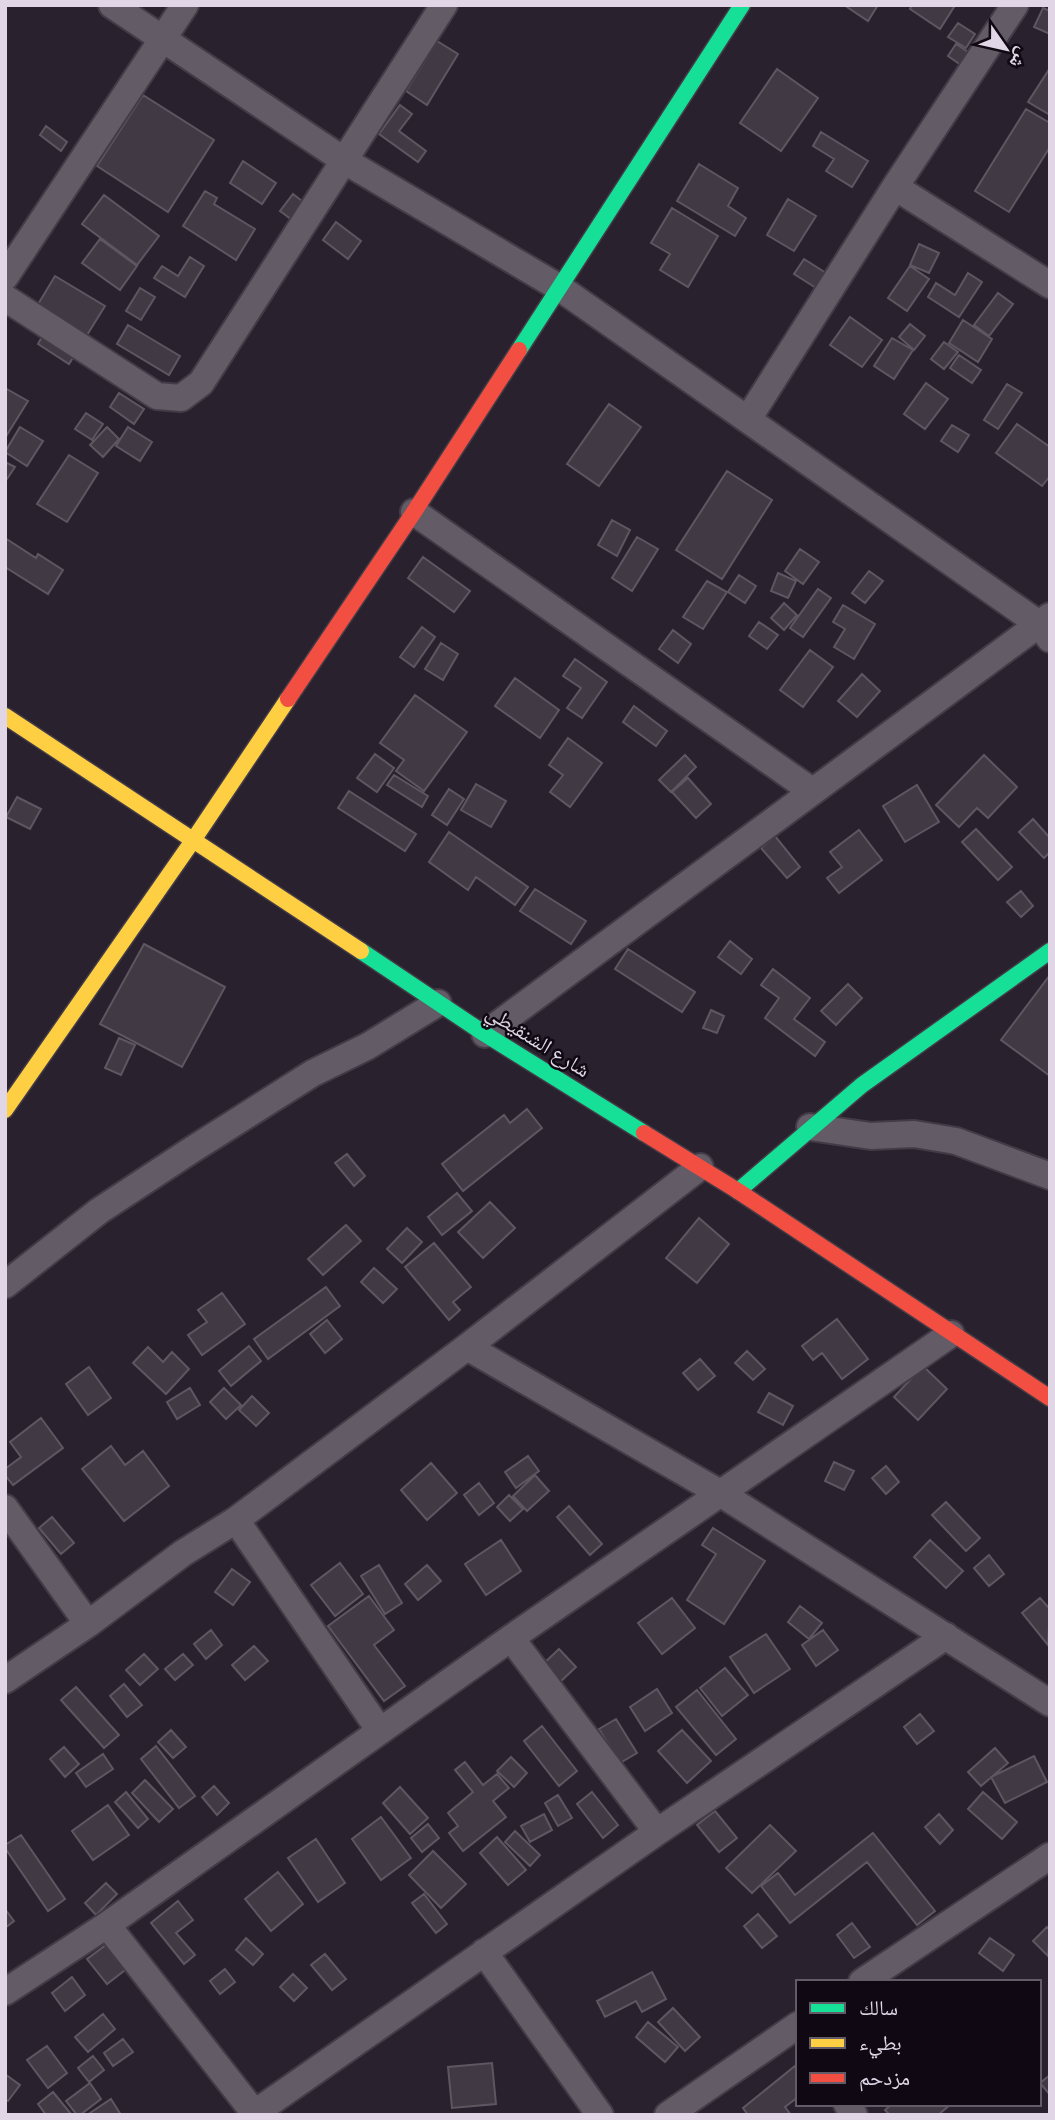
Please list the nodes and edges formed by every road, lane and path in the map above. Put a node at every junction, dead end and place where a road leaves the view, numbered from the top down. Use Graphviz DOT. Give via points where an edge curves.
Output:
graph roads {
  1 [pos="112,5"];
  2 [pos="185,5"];
  3 [pos="444,5"];
  4 [pos="742,5"];
  5 [pos="1015,5"];
  6 [pos="162,40"];
  7 [pos="345,161"];
  8 [pos="895,187"];
  9 [pos="5,277"];
  10 [pos="1050,285"];
  11 [pos="560,288"];
  12 [pos="5,298"];
  13 [pos="748,419"];
  14 [pos="414,512"];
  15 [pos="1046,627"];
  16 [pos="5,716"];
  17 [pos="812,791"];
  18 [pos="194,839"];
  19 [pos="1050,951"];
  20 [pos="438,1003"];
  21 [pos="485,1034"];
  22 [pos="5,1110"];
  23 [pos="810,1127"];
  24 [pos="700,1167"];
  25 [pos="1050,1176"];
  26 [pos="738,1191"];
  27 [pos="5,1285"];
  28 [pos="951,1334"];
  29 [pos="467,1348"];
  30 [pos="1050,1398"];
  31 [pos="720,1493"];
  32 [pos="5,1508"];
  33 [pos="236,1520"];
  34 [pos="88,1624"];
  35 [pos="946,1636"];
  36 [pos="511,1638"];
  37 [pos="5,1680"];
  38 [pos="1050,1703"];
  39 [pos="380,1731"];
  40 [pos="657,1832"];
  41 [pos="1050,1856"];
  42 [pos="107,1924"];
  43 [pos="484,1952"];
  44 [pos="865,1980"];
  45 [pos="5,1992"];
  46 [pos="796,2029"];
  47 [pos="254,2114"];
  48 [pos="600,2115"];
  49 [pos="668,2115"];
  1 -- 6 [label="street"];
  2 -- 6 [label="street"];
  3 -- 7 [label="street"];
  4 -- 11 [label="street"];
  5 -- 8 [label="street"];
  6 -- 7 [label="street"];
  6 -- 9 [label="street"];
  7 -- 11 [label="street"];
  7 -- 12 [label="street" via="201,383 180,398 157,396"];
  8 -- 10 [label="street"];
  8 -- 13 [label="street"];
  11 -- 13 [label="street"];
  11 -- 14 [label="street"];
  13 -- 15 [label="street"];
  14 -- 17 [label="street"];
  14 -- 18 [label="street"];
  15 -- 17 [label="street"];
  16 -- 18 [label="street, شارع الشنقيطي"];
  17 -- 21 [label="street"];
  18 -- 20 [label="street, شارع الشنقيطي"];
  18 -- 22 [label="street"];
  19 -- 23 [label="street"];
  20 -- 21 [label="street, شارع الشنقيطي"];
  20 -- 27 [label="street" via="313,1073 190,1151 99,1211"];
  21 -- 24 [label="street, شارع الشنقيطي"];
  23 -- 25 [label="street" via="956,1141"];
  23 -- 26 [label="street"];
  24 -- 26 [label="street, شارع الشنقيطي"];
  24 -- 29 [label="street"];
  26 -- 28 [label="street, شارع الشنقيطي"];
  28 -- 30 [label="street, شارع الشنقيطي"];
  28 -- 31 [label="street"];
  29 -- 31 [label="street"];
  29 -- 33 [label="street"];
  31 -- 35 [label="street"];
  31 -- 36 [label="street"];
  32 -- 34 [label="street"];
  33 -- 34 [label="street"];
  33 -- 39 [label="street"];
  34 -- 37 [label="street"];
  35 -- 38 [label="street"];
  35 -- 40 [label="street"];
  36 -- 39 [label="street"];
  36 -- 40 [label="street"];
  39 -- 42 [label="street"];
  40 -- 43 [label="street"];
  41 -- 44 [label="street"];
  42 -- 45 [label="street"];
  42 -- 47 [label="street"];
  43 -- 47 [label="street"];
  43 -- 48 [label="street"];
  46 -- 49 [label="street"];
}
